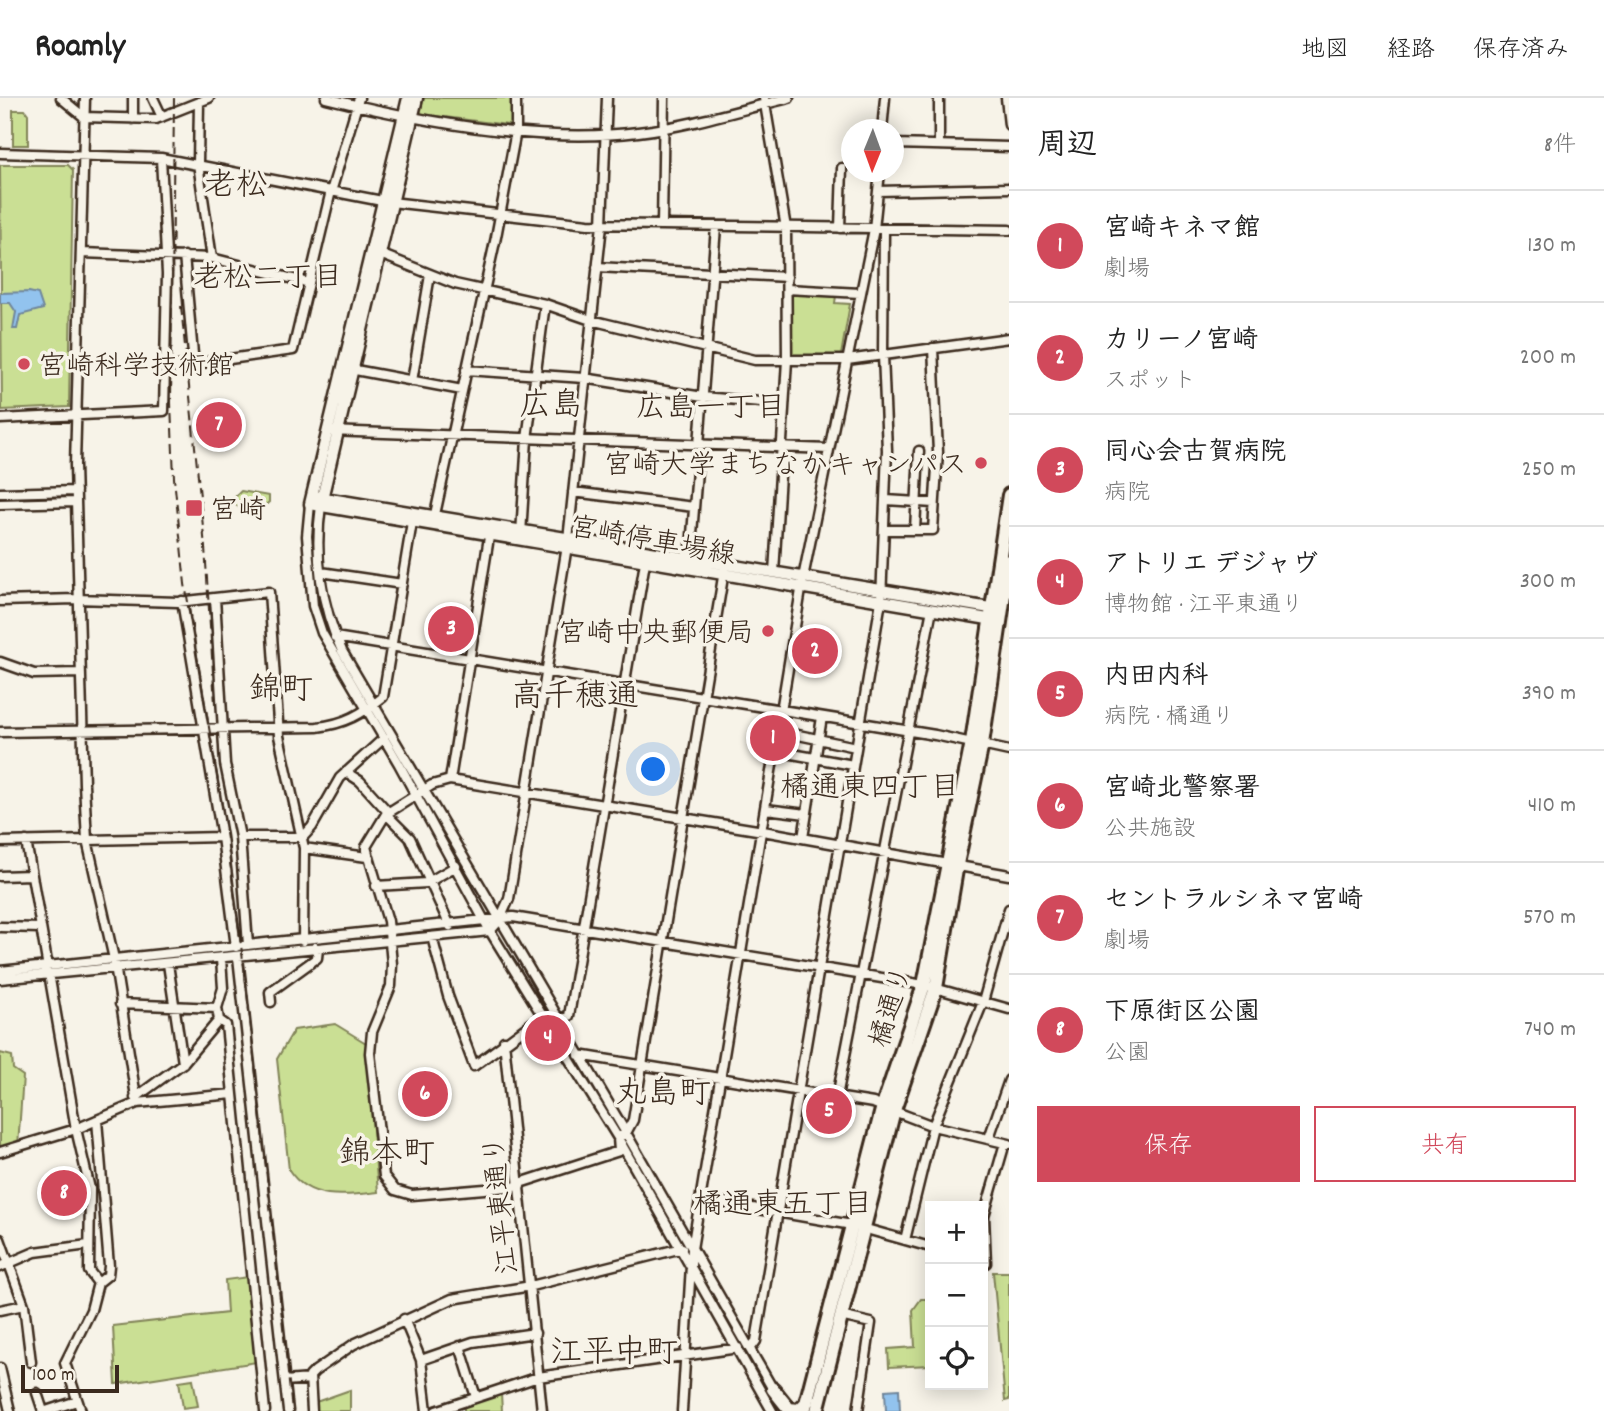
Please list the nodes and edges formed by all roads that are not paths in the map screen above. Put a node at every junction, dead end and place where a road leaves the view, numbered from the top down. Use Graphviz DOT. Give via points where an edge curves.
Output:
graph roads {
  1 [pos="61,98"];
  2 [pos="85,98"];
  3 [pos="133,98"];
  4 [pos="153,98"];
  5 [pos="209,98"];
  6 [pos="326,98"];
  7 [pos="408,98"];
  8 [pos="417,98"];
  9 [pos="516,98"];
  10 [pos="607,98"];
  11 [pos="664,98"];
  12 [pos="789,98"];
  13 [pos="884,98"];
  14 [pos="939,98"];
  15 [pos="1006,98"];
  16 [pos="764,101"];
  17 [pos="199,102"];
  18 [pos="358,102"];
  19 [pos="84,117"];
  20 [pos="162,117"];
  21 [pos="133,119"];
  22 [pos="408,119"];
  23 [pos="883,119"];
  24 [pos="1009,125"];
  25 [pos="665,128"];
  26 [pos="516,131"];
  27 [pos="606,134"];
  28 [pos="904,144"];
  29 [pos="939,145"];
  30 [pos="1009,147"];
  31 [pos="0,153"];
  32 [pos="83,154"];
  33 [pos="161,158"];
  34 [pos="198,164"];
  35 [pos="842,182"];
  36 [pos="879,182"];
  37 [pos="1009,188"];
  38 [pos="878,191"];
  39 [pos="331,192"];
  40 [pos="387,202"];
  41 [pos="500,214"];
  42 [pos="602,225"];
  43 [pos="663,225"];
  44 [pos="716,227"];
  45 [pos="786,228"];
  46 [pos="840,228"];
  47 [pos="879,230"];
  48 [pos="1009,230"];
  49 [pos="82,253"];
  50 [pos="376,253"];
  51 [pos="167,256"];
  52 [pos="184,256"];
  53 [pos="212,258"];
  54 [pos="597,267"];
  55 [pos="712,273"];
  56 [pos="430,275"];
  57 [pos="787,277"];
  58 [pos="309,283"];
  59 [pos="787,289"];
  60 [pos="484,292"];
  61 [pos="860,293"];
  62 [pos="545,304"];
  63 [pos="591,320"];
  64 [pos="1009,338"];
  65 [pos="933,348"];
  66 [pos="707,349"];
  67 [pos="883,355"];
  68 [pos="787,360"];
  69 [pos="847,360"];
  70 [pos="194,365"];
  71 [pos="166,368"];
  72 [pos="348,368"];
  73 [pos="466,370"];
  74 [pos="535,375"];
  75 [pos="584,378"];
  76 [pos="412,381"];
  77 [pos="462,390"];
  78 [pos="703,397"];
  79 [pos="784,404"];
  80 [pos="78,415"];
  81 [pos="0,419"];
  82 [pos="332,432"];
  83 [pos="452,436"];
  84 [pos="527,439"];
  85 [pos="578,440"];
  86 [pos="699,445"];
  87 [pos="781,448"];
  88 [pos="829,449"];
  89 [pos="919,451"];
  90 [pos="76,491"];
  91 [pos="573,492"];
  92 [pos="0,493"];
  93 [pos="1009,495"];
  94 [pos="886,500"];
  95 [pos="316,501"];
  96 [pos="76,502"];
  97 [pos="916,502"];
  98 [pos="934,503"];
  99 [pos="0,504"];
  100 [pos="694,507"];
  101 [pos="413,518"];
  102 [pos="434,521"];
  103 [pos="885,530"];
  104 [pos="915,530"];
  105 [pos="491,531"];
  106 [pos="520,536"];
  107 [pos="567,544"];
  108 [pos="646,557"];
  109 [pos="690,560"];
  110 [pos="1009,561"];
  111 [pos="724,570"];
  112 [pos="321,572"];
  113 [pos="774,573"];
  114 [pos="803,583"];
  115 [pos="402,584"];
  116 [pos="881,596"];
  117 [pos="215,598"];
  118 [pos="76,599"];
  119 [pos="0,601"];
  120 [pos="182,601"];
  121 [pos="932,609"];
  122 [pos="999,616"];
  123 [pos="335,637"];
  124 [pos="391,645"];
  125 [pos="470,658"];
  126 [pos="0,662"];
  127 [pos="546,671"];
  128 [pos="79,673"];
  129 [pos="624,683"];
  130 [pos="705,697"];
  131 [pos="374,704"];
  132 [pos="782,710"];
  133 [pos="367,711"];
  134 [pos="822,717"];
  135 [pos="860,724"];
  136 [pos="204,728"];
  137 [pos="222,728"];
  138 [pos="278,728"];
  139 [pos="82,730"];
  140 [pos="779,731"];
  141 [pos="0,732"];
  142 [pos="908,732"];
  143 [pos="384,738"];
  144 [pos="818,739"];
  145 [pos="977,743"];
  146 [pos="856,747"];
  147 [pos="776,751"];
  148 [pos="1009,751"];
  149 [pos="815,758"];
  150 [pos="853,765"];
  151 [pos="346,772"];
  152 [pos="450,780"];
  153 [pos="419,793"];
  154 [pos="526,793"];
  155 [pos="605,805"];
  156 [pos="766,809"];
  157 [pos="387,813"];
  158 [pos="806,814"];
  159 [pos="684,818"];
  160 [pos="763,831"];
  161 [pos="240,836"];
  162 [pos="303,836"];
  163 [pos="222,837"];
  164 [pos="803,838"];
  165 [pos="87,840"];
  166 [pos="26,841"];
  167 [pos="0,842"];
  168 [pos="839,844"];
  169 [pos="304,848"];
  170 [pos="885,852"];
  171 [pos="367,857"];
  172 [pos="952,863"];
  173 [pos="456,866"];
  174 [pos="31,875"];
  175 [pos="0,876"];
  176 [pos="1009,876"];
  177 [pos="430,881"];
  178 [pos="376,886"];
  179 [pos="1009,909"];
  180 [pos="485,921"];
  181 [pos="499,921"];
  182 [pos="450,926"];
  183 [pos="0,928"];
  184 [pos="40,928"];
  185 [pos="583,928"];
  186 [pos="388,931"];
  187 [pos="490,931"];
  188 [pos="432,937"];
  189 [pos="301,940"];
  190 [pos="389,941"];
  191 [pos="663,941"];
  192 [pos="248,945"];
  193 [pos="236,947"];
  194 [pos="318,949"];
  195 [pos="742,955"];
  196 [pos="237,957"];
  197 [pos="221,959"];
  198 [pos="114,964"];
  199 [pos="168,964"];
  200 [pos="818,968"];
  201 [pos="49,970"];
  202 [pos="0,971"];
  203 [pos="861,975"];
  204 [pos="0,979"];
  205 [pos="930,987"];
  206 [pos="271,1002"];
  207 [pos="983,1002"];
  208 [pos="120,1004"];
  209 [pos="176,1006"];
  210 [pos="217,1008"];
  211 [pos="1009,1009"];
  212 [pos="543,1015"];
  213 [pos="556,1018"];
  214 [pos="219,1020"];
  215 [pos="504,1041"];
  216 [pos="579,1055"];
  217 [pos="183,1063"];
  218 [pos="642,1064"];
  219 [pos="721,1078"];
  220 [pos="1009,1080"];
  221 [pos="798,1091"];
  222 [pos="233,1094"];
  223 [pos="837,1097"];
  224 [pos="136,1100"];
  225 [pos="889,1108"];
  226 [pos="97,1120"];
  227 [pos="933,1126"];
  228 [pos="76,1129"];
  229 [pos="622,1136"];
  230 [pos="989,1138"];
  231 [pos="1007,1143"];
  232 [pos="0,1152"];
  233 [pos="520,1185"];
  234 [pos="701,1199"];
  235 [pos="988,1203"];
  236 [pos="779,1213"];
  237 [pos="857,1226"];
  238 [pos="0,1238"];
  239 [pos="905,1240"];
  240 [pos="88,1245"];
  241 [pos="925,1246"];
  242 [pos="680,1247"];
  243 [pos="692,1249"];
  244 [pos="10,1264"];
  245 [pos="690,1266"];
  246 [pos="0,1267"];
  247 [pos="98,1283"];
  248 [pos="531,1286"];
  249 [pos="24,1305"];
  250 [pos="0,1310"];
  251 [pos="840,1316"];
  252 [pos="404,1319"];
  253 [pos="535,1333"];
  254 [pos="460,1346"];
  255 [pos="738,1348"];
  256 [pos="750,1349"];
  257 [pos="684,1356"];
  258 [pos="421,1360"];
  259 [pos="31,1362"];
  260 [pos="0,1368"];
  261 [pos="538,1377"];
  262 [pos="310,1379"];
  263 [pos="285,1381"];
  264 [pos="772,1389"];
  265 [pos="37,1393"];
  266 [pos="476,1397"];
  267 [pos="77,1401"];
  268 [pos="809,1408"];
  269 [pos="10,1411"];
  270 [pos="45,1411"];
  271 [pos="81,1411"];
  272 [pos="265,1411"];
  273 [pos="288,1411"];
  274 [pos="312,1411"];
  275 [pos="426,1411"];
  276 [pos="436,1411"];
  277 [pos="542,1411"];
  278 [pos="681,1411"];
  279 [pos="772,1411"];
  280 [pos="785,1411"];
  281 [pos="858,1411"];
  1 -- 19 [label="street"];
  2 -- 19 [label="street"];
  3 -- 21 [label="street"];
  4 -- 20 [label="street"];
  5 -- 17 [label="street"];
  6 -- 18 [label="street"];
  7 -- 22 [label="main road"];
  8 -- 22 [label="main road"];
  9 -- 26 [label="street"];
  10 -- 27 [label="street"];
  11 -- 25 [label="street"];
  12 -- 16 [label="street"];
  13 -- 23 [label="street"];
  14 -- 29 [label="street"];
  15 -- 24 [label="street"];
  16 -- 25 [label="street" via="720,117"];
  16 -- 45 [label="street"];
  17 -- 20 [label="street"];
  17 -- 34 [label="street"];
  18 -- 22 [label="street"];
  18 -- 39 [label="street"];
  19 -- 21 [label="street"];
  19 -- 32 [label="street"];
  20 -- 21 [label="street"];
  22 -- 26 [label="street"];
  22 -- 40 [label="main road"];
  25 -- 27 [label="street"];
  25 -- 43 [label="street"];
  26 -- 27 [label="street"];
  26 -- 41 [label="street"];
  27 -- 42 [label="street"];
  28 -- 29 [label="street"];
  29 -- 30 [label="street"];
  31 -- 32 [label="street"];
  32 -- 33 [label="street"];
  32 -- 49 [label="street"];
  33 -- 34 [label="street"];
  33 -- 51 [label="street"];
  34 -- 39 [label="street"];
  34 -- 53 [label="street"];
  35 -- 46 [label="street"];
  36 -- 38 [label="street"];
  37 -- 38 [label="street"];
  38 -- 47 [label="street"];
  39 -- 40 [label="street"];
  39 -- 58 [label="street"];
  40 -- 41 [label="street"];
  40 -- 50 [label="main road"];
  41 -- 42 [label="street"];
  41 -- 60 [label="street"];
  42 -- 43 [label="street"];
  42 -- 54 [label="street"];
  43 -- 44 [label="street"];
  44 -- 45 [label="street"];
  44 -- 55 [label="street"];
  45 -- 46 [label="street"];
  45 -- 57 [label="street"];
  46 -- 47 [label="street"];
  47 -- 48 [label="street"];
  47 -- 61 [label="street"];
  47 -- 67 [label="street"];
  49 -- 51 [label="street"];
  49 -- 80 [label="street"];
  50 -- 56 [label="street"];
  50 -- 72 [label="main road"];
  51 -- 52 [label="street"];
  51 -- 71 [label="street"];
  52 -- 53 [label="street"];
  52 -- 70 [label="street"];
  53 -- 58 [label="street"];
  54 -- 55 [label="street"];
  54 -- 63 [label="street"];
  55 -- 57 [label="street"];
  55 -- 66 [label="street"];
  56 -- 60 [label="street"];
  56 -- 76 [label="street"];
  57 -- 59 [label="street"];
  58 -- 70 [label="street" via="293,350"];
  59 -- 61 [label="street"];
  59 -- 68 [label="street"];
  60 -- 62 [label="street"];
  60 -- 73 [label="street"];
  61 -- 69 [label="street"];
  62 -- 63 [label="street"];
  62 -- 74 [label="street"];
  63 -- 66 [label="street"];
  63 -- 75 [label="street"];
  64 -- 65 [label="street"];
  65 -- 67 [label="street"];
  65 -- 98 [label="street" via="938,452"];
  66 -- 68 [label="street" via="755,360"];
  66 -- 78 [label="street"];
  67 -- 69 [label="street"];
  67 -- 94 [label="street"];
  68 -- 69 [label="street"];
  68 -- 79 [label="street"];
  69 -- 88 [label="street"];
  70 -- 71 [label="street"];
  71 -- 80 [label="street" via="164,411"];
  72 -- 76 [label="street"];
  72 -- 82 [label="main road"];
  73 -- 74 [label="street"];
  73 -- 77 [label="street"];
  74 -- 75 [label="street"];
  74 -- 84 [label="street"];
  75 -- 78 [label="street"];
  75 -- 85 [label="street"];
  76 -- 77 [label="street"];
  77 -- 83 [label="street"];
  78 -- 79 [label="street"];
  78 -- 86 [label="street"];
  79 -- 87 [label="street"];
  80 -- 81 [label="street"];
  80 -- 90 [label="street"];
  82 -- 83 [label="street"];
  82 -- 95 [label="main road"];
  83 -- 84 [label="street"];
  83 -- 102 [label="street"];
  84 -- 85 [label="street"];
  84 -- 106 [label="street"];
  85 -- 86 [label="street"];
  85 -- 91 [label="street"];
  86 -- 87 [label="street"];
  86 -- 100 [label="street"];
  87 -- 88 [label="street"];
  87 -- 113 [label="street"];
  88 -- 114 [label="street"];
  89 -- 97 [label="street"];
  90 -- 92 [label="street"];
  90 -- 96 [label="street"];
  91 -- 100 [label="street"];
  91 -- 107 [label="street"];
  93 -- 122 [label="highway"];
  94 -- 97 [label="street"];
  94 -- 103 [label="street"];
  95 -- 101 [label="main road, 宮崎停車場線"];
  95 -- 112 [label="street"];
  95 -- 133 [label="street" via="307,536 313,606 322,633"];
  96 -- 99 [label="street"];
  96 -- 118 [label="street"];
  97 -- 98 [label="street"];
  97 -- 104 [label="street"];
  98 -- 104 [label="street" via="933,530"];
  100 -- 109 [label="street"];
  101 -- 102 [label="main road, 宮崎停車場線"];
  101 -- 115 [label="street"];
  102 -- 105 [label="main road, 宮崎停車場線"];
  103 -- 104 [label="street"];
  103 -- 116 [label="street"];
  105 -- 106 [label="main road, 宮崎停車場線"];
  105 -- 125 [label="street"];
  106 -- 107 [label="main road, 宮崎停車場線"];
  107 -- 108 [label="main road, 宮崎停車場線"];
  107 -- 127 [label="street"];
  108 -- 109 [label="main road, 宮崎停車場線"];
  108 -- 111 [label="main road, 宮崎停車場線"];
  108 -- 129 [label="street"];
  109 -- 111 [label="main road, 宮崎停車場線"];
  110 -- 122 [label="highway"];
  111 -- 113 [label="main road, 宮崎停車場線"];
  111 -- 114 [label="main road, 宮崎停車場線"];
  111 -- 130 [label="street"];
  112 -- 115 [label="street"];
  112 -- 123 [label="street" via="324,606"];
  113 -- 114 [label="main road, 宮崎停車場線"];
  114 -- 116 [label="main road, 宮崎停車場線"];
  114 -- 132 [label="street"];
  115 -- 124 [label="street"];
  116 -- 121 [label="main road, 宮崎停車場線"];
  116 -- 122 [label="main road, 宮崎停車場線"];
  116 -- 135 [label="street"];
  117 -- 120 [label="street"];
  117 -- 137 [label="street"];
  117 -- 138 [label="street" via="269,592"];
  118 -- 119 [label="street"];
  118 -- 120 [label="street"];
  118 -- 128 [label="street"];
  120 -- 136 [label="street"];
  121 -- 122 [label="main road, 宮崎停車場線"];
  121 -- 142 [label="street"];
  122 -- 145 [label="highway, 橘通り"];
  123 -- 124 [label="street"];
  123 -- 131 [label="street"];
  124 -- 125 [label="street"];
  124 -- 131 [label="street" via="383,696"];
  125 -- 127 [label="street"];
  125 -- 152 [label="street"];
  126 -- 128 [label="street" via="34,674"];
  127 -- 129 [label="street"];
  127 -- 154 [label="street"];
  128 -- 139 [label="street"];
  129 -- 130 [label="street"];
  129 -- 155 [label="street"];
  130 -- 132 [label="street"];
  130 -- 159 [label="street"];
  131 -- 133 [label="street"];
  131 -- 153 [label="street"];
  132 -- 134 [label="street"];
  132 -- 140 [label="street"];
  133 -- 138 [label="street" via="331,726"];
  133 -- 143 [label="street"];
  134 -- 135 [label="street"];
  134 -- 144 [label="street"];
  135 -- 142 [label="street"];
  135 -- 146 [label="street"];
  136 -- 137 [label="street"];
  136 -- 139 [label="street"];
  136 -- 163 [label="street"];
  137 -- 138 [label="street"];
  137 -- 161 [label="street"];
  138 -- 162 [label="street"];
  139 -- 141 [label="street"];
  139 -- 165 [label="street"];
  140 -- 144 [label="street"];
  140 -- 147 [label="street"];
  142 -- 145 [label="street"];
  142 -- 170 [label="street"];
  143 -- 151 [label="street"];
  143 -- 153 [label="street"];
  144 -- 146 [label="street"];
  144 -- 149 [label="street"];
  145 -- 148 [label="street"];
  145 -- 172 [label="highway, 橘通り"];
  146 -- 150 [label="street"];
  147 -- 149 [label="street"];
  147 -- 156 [label="street"];
  149 -- 150 [label="street"];
  149 -- 158 [label="street"];
  150 -- 168 [label="street"];
  151 -- 157 [label="street" via="360,781"];
  151 -- 162 [label="street"];
  152 -- 153 [label="street"];
  152 -- 154 [label="street"];
  153 -- 157 [label="street"];
  153 -- 173 [label="street"];
  153 -- 181 [label="street"];
  154 -- 155 [label="street"];
  154 -- 181 [label="street" via="509,899"];
  155 -- 159 [label="street"];
  155 -- 185 [label="street"];
  156 -- 158 [label="street"];
  156 -- 160 [label="street"];
  157 -- 171 [label="street" via="368,841"];
  157 -- 177 [label="street" via="410,838"];
  158 -- 164 [label="street"];
  159 -- 160 [label="street"];
  159 -- 191 [label="street"];
  160 -- 164 [label="street"];
  160 -- 195 [label="street"];
  161 -- 162 [label="street"];
  161 -- 192 [label="street"];
  162 -- 169 [label="street"];
  163 -- 165 [label="street"];
  163 -- 193 [label="street"];
  164 -- 168 [label="street"];
  165 -- 166 [label="street"];
  165 -- 198 [label="street"];
  166 -- 167 [label="street"];
  166 -- 174 [label="street"];
  168 -- 170 [label="street"];
  168 -- 200 [label="street"];
  169 -- 171 [label="street"];
  169 -- 189 [label="street"];
  170 -- 172 [label="street"];
  170 -- 203 [label="street"];
  171 -- 178 [label="street"];
  172 -- 176 [label="street"];
  172 -- 205 [label="highway, 橘通り"];
  173 -- 177 [label="street"];
  173 -- 180 [label="street"];
  174 -- 175 [label="street"];
  174 -- 184 [label="street"];
  177 -- 178 [label="street"];
  177 -- 182 [label="street"];
  178 -- 186 [label="street"];
  179 -- 207 [label="street"];
  180 -- 181 [label="street"];
  180 -- 182 [label="street"];
  180 -- 187 [label="street"];
  181 -- 185 [label="street" via="513,918"];
  181 -- 187 [label="street"];
  181 -- 213 [label="street"];
  182 -- 186 [label="street"];
  183 -- 184 [label="street"];
  184 -- 201 [label="street"];
  185 -- 191 [label="street"];
  185 -- 213 [label="street" via="569,1016"];
  186 -- 189 [label="street"];
  186 -- 190 [label="street"];
  187 -- 188 [label="street"];
  187 -- 212 [label="street"];
  188 -- 190 [label="street"];
  188 -- 215 [label="street" via="474,1066"];
  189 -- 192 [label="street"];
  189 -- 194 [label="street"];
  190 -- 194 [label="street"];
  190 -- 233 [label="street" via="391,986 372,1032 370,1053 384,1176 395,1190 412,1195"];
  191 -- 195 [label="street"];
  191 -- 218 [label="street"];
  192 -- 193 [label="street"];
  193 -- 198 [label="street"];
  194 -- 196 [label="street"];
  194 -- 206 [label="street" via="317,958 270,992"];
  195 -- 200 [label="street"];
  195 -- 219 [label="street"];
  196 -- 197 [label="street"];
  196 -- 263 [label="street"];
  197 -- 199 [label="street"];
  197 -- 210 [label="street" via="223,988"];
  198 -- 199 [label="street"];
  198 -- 201 [label="street"];
  198 -- 208 [label="street"];
  199 -- 209 [label="street"];
  200 -- 203 [label="street"];
  200 -- 221 [label="street"];
  201 -- 202 [label="street"];
  201 -- 204 [label="street"];
  201 -- 228 [label="street"];
  203 -- 205 [label="street"];
  203 -- 223 [label="street"];
  205 -- 207 [label="street"];
  205 -- 225 [label="highway, 橘通り"];
  207 -- 211 [label="street"];
  207 -- 227 [label="street"];
  208 -- 209 [label="street"];
  208 -- 224 [label="street"];
  209 -- 210 [label="street"];
  209 -- 217 [label="street"];
  210 -- 214 [label="street"];
  212 -- 213 [label="street"];
  212 -- 215 [label="street"];
  212 -- 229 [label="street"];
  213 -- 216 [label="street"];
  214 -- 217 [label="street"];
  214 -- 222 [label="street" via="226,1024"];
  215 -- 233 [label="street, 江平東通り"];
  216 -- 218 [label="street"];
  216 -- 229 [label="street"];
  217 -- 224 [label="street"];
  218 -- 219 [label="street"];
  218 -- 229 [label="street" via="633,1120"];
  219 -- 221 [label="street"];
  219 -- 234 [label="street"];
  220 -- 230 [label="street"];
  221 -- 223 [label="street"];
  221 -- 236 [label="street"];
  222 -- 224 [label="street"];
  222 -- 272 [label="street"];
  223 -- 225 [label="street"];
  224 -- 226 [label="street"];
  225 -- 227 [label="street"];
  225 -- 237 [label="highway, 橘通り"];
  226 -- 228 [label="street"];
  226 -- 247 [label="street" via="109,1266 108,1275"];
  227 -- 230 [label="street"];
  227 -- 239 [label="street"];
  228 -- 232 [label="street"];
  228 -- 240 [label="street" via="90,1189"];
  229 -- 233 [label="street" via="619,1151"];
  229 -- 242 [label="street"];
  229 -- 243 [label="street"];
  230 -- 231 [label="street"];
  231 -- 235 [label="street"];
  233 -- 248 [label="street, 江平東通り"];
  234 -- 236 [label="street"];
  234 -- 243 [label="street"];
  236 -- 237 [label="street"];
  236 -- 256 [label="street" via="756,1341"];
  237 -- 239 [label="street"];
  237 -- 251 [label="highway, 橘通り"];
  237 -- 268 [label="highway, 橘通り"];
  238 -- 244 [label="street"];
  239 -- 241 [label="street"];
  240 -- 244 [label="street" via="35,1252"];
  240 -- 247 [label="street" via="89,1271"];
  242 -- 243 [label="street"];
  242 -- 245 [label="street"];
  242 -- 248 [label="street"];
  243 -- 245 [label="street"];
  243 -- 256 [label="street"];
  244 -- 246 [label="street"];
  244 -- 249 [label="street"];
  245 -- 255 [label="street"];
  245 -- 257 [label="street"];
  247 -- 267 [label="street" via="91,1310 65,1363"];
  248 -- 252 [label="street" via="452,1298"];
  248 -- 253 [label="street, 江平東通り"];
  249 -- 250 [label="street"];
  249 -- 259 [label="street"];
  251 -- 268 [label="highway, 橘通り"];
  251 -- 281 [label="street" via="871,1322"];
  252 -- 258 [label="street"];
  252 -- 262 [label="street" via="354,1345"];
  253 -- 254 [label="street"];
  253 -- 261 [label="street, 江平東通り"];
  254 -- 258 [label="street"];
  254 -- 266 [label="street"];
  255 -- 257 [label="street"];
  255 -- 279 [label="street"];
  256 -- 264 [label="street"];
  257 -- 261 [label="street"];
  257 -- 278 [label="street"];
  258 -- 275 [label="street"];
  260 -- 269 [label="street"];
  261 -- 266 [label="street"];
  261 -- 277 [label="street, 江平東通り"];
  262 -- 263 [label="street"];
  262 -- 274 [label="street"];
  263 -- 273 [label="street"];
  264 -- 268 [label="highway" via="789,1409"];
  264 -- 280 [label="street"];
  265 -- 270 [label="street"];
  266 -- 276 [label="street"];
  267 -- 270 [label="street"];
  267 -- 271 [label="street"];
}
